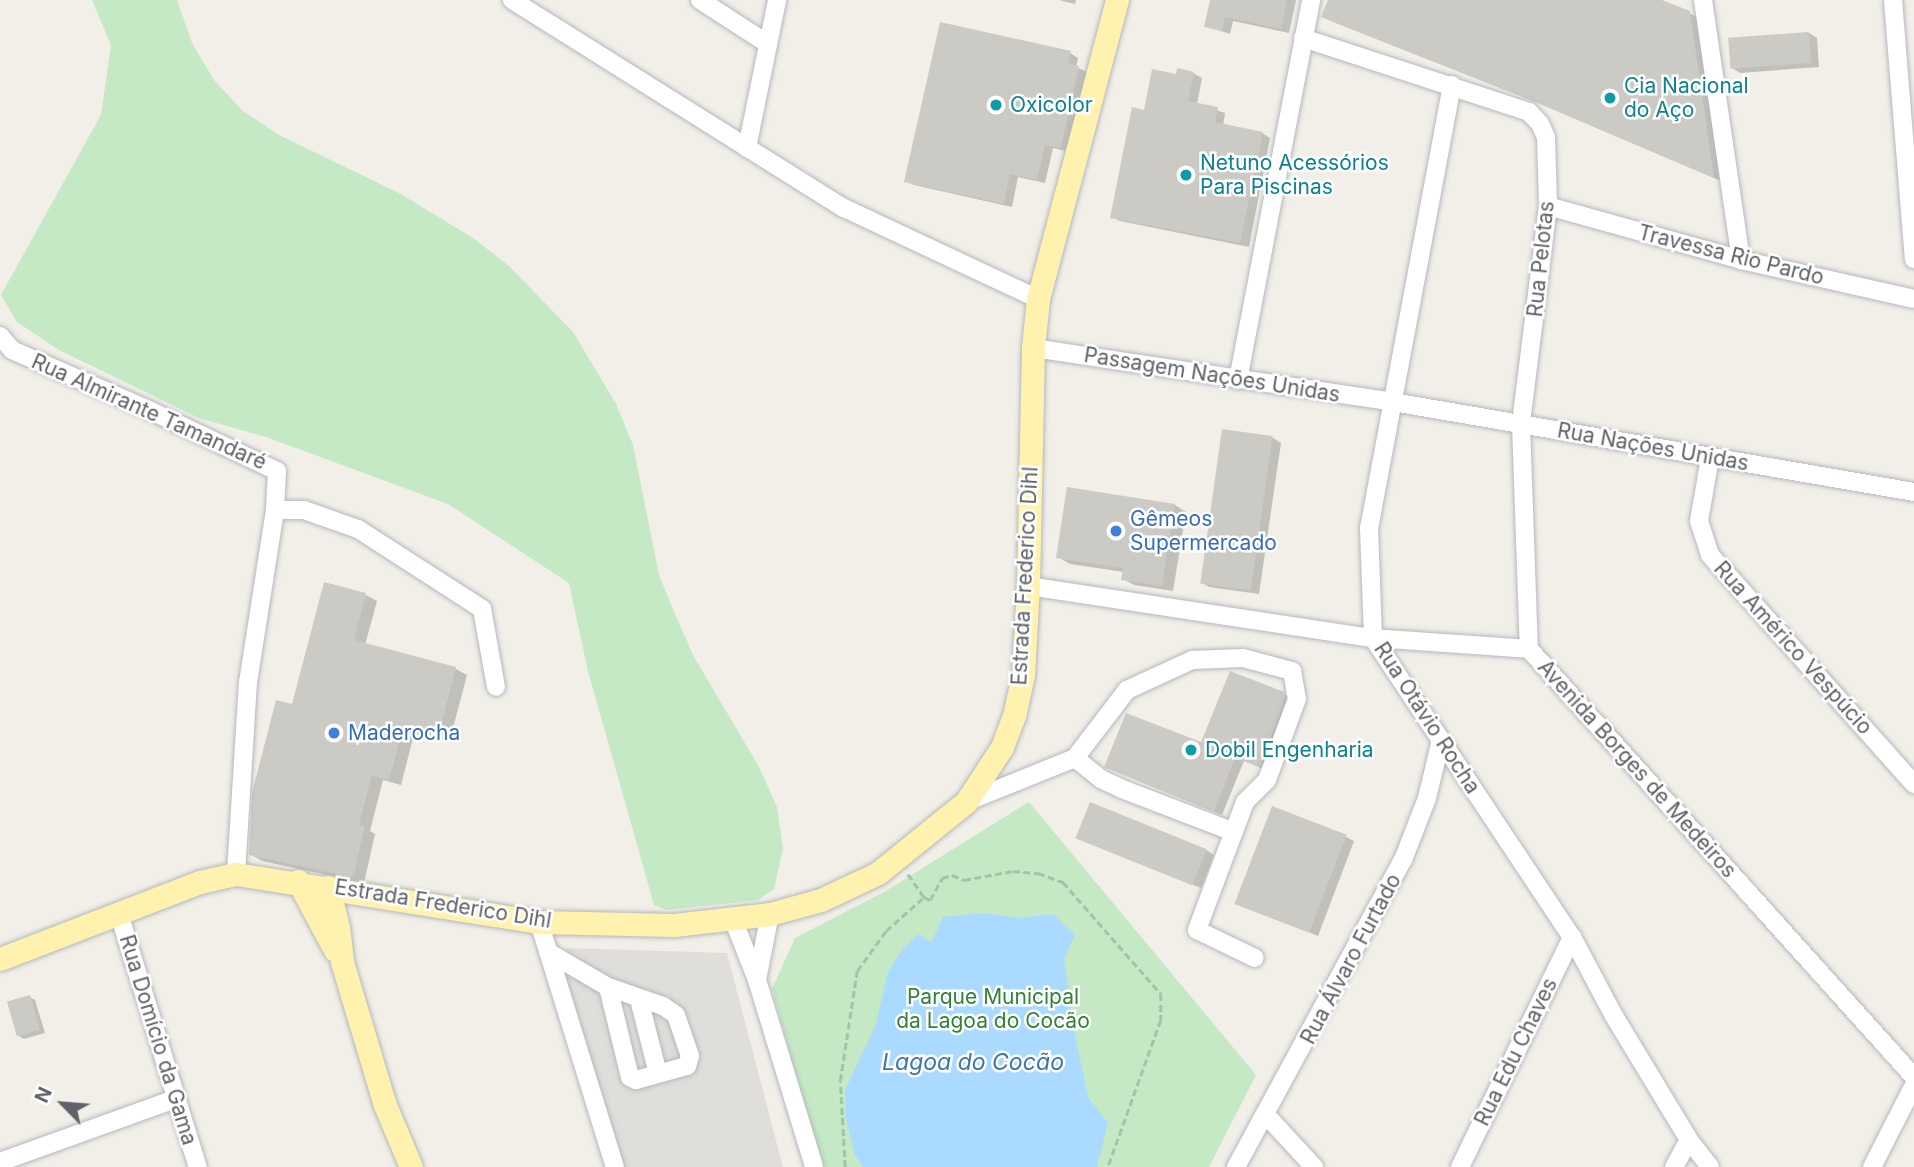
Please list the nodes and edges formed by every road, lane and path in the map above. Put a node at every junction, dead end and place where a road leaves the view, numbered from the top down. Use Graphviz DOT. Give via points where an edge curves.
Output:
graph roads {
  1 [pos="512,0"];
  2 [pos="700,0"];
  3 [pos="777,0"];
  4 [pos="1117,0"];
  5 [pos="1311,0"];
  6 [pos="1893,0"];
  7 [pos="1701,1"];
  8 [pos="1303,38"];
  9 [pos="768,44"];
  10 [pos="1452,85"];
  11 [pos="747,148"];
  12 [pos="1548,206"];
  13 [pos="1914,259"];
  14 [pos="1741,260"];
  15 [pos="1038,299"];
  16 [pos="1914,299"];
  17 [pos="0,336"];
  18 [pos="1032,348"];
  19 [pos="1238,380"];
  20 [pos="1392,402"];
  21 [pos="1521,424"];
  22 [pos="1710,458"];
  23 [pos="1914,492"];
  24 [pos="275,510"];
  25 [pos="1028,586"];
  26 [pos="1373,638"];
  27 [pos="1529,649"];
  28 [pos="496,687"];
  29 [pos="1441,740"];
  30 [pos="1075,758"];
  31 [pos="1914,784"];
  32 [pos="966,802"];
  33 [pos="1234,832"];
  34 [pos="898,859"];
  35 [pos="236,874"];
  36 [pos="298,881"];
  37 [pos="328,887"];
  38 [pos="370,895"];
  39 [pos="924,897"];
  40 [pos="119,914"];
  41 [pos="770,915"];
  42 [pos="733,919"];
  43 [pos="539,922"];
  44 [pos="338,928"];
  45 [pos="1572,937"];
  46 [pos="548,952"];
  47 [pos="0,958"];
  48 [pos="1255,958"];
  49 [pos="342,962"];
  50 [pos="757,980"];
  51 [pos="608,987"];
  52 [pos="639,999"];
  53 [pos="658,1074"];
  54 [pos="1914,1077"];
  55 [pos="1914,1085"];
  56 [pos="175,1099"];
  57 [pos="386,1105"];
  58 [pos="1266,1115"];
  59 [pos="1689,1140"];
  60 [pos="2,1164"];
  61 [pos="198,1167"];
  62 [pos="396,1167"];
  63 [pos="411,1167"];
  64 [pos="615,1167"];
  65 [pos="814,1167"];
  66 [pos="845,1167"];
  67 [pos="1108,1167"];
  68 [pos="1236,1167"];
  69 [pos="1314,1167"];
  70 [pos="1460,1167"];
  71 [pos="1674,1167"];
  72 [pos="1710,1167"];
  73 [pos="1872,1167"];
  1 -- 11 [label="street"];
  2 -- 9 [label="street"];
  3 -- 9 [label="street"];
  4 -- 15 [label="main road, Estrada Frederico Dihl"];
  5 -- 8 [label="street"];
  6 -- 13 [label="street"];
  7 -- 14 [label="street"];
  8 -- 10 [label="street, Rua Pelotas"];
  8 -- 19 [label="street"];
  9 -- 11 [label="street"];
  10 -- 12 [label="street, Rua Pelotas" via="1529,112 1540,124 1546,137"];
  10 -- 20 [label="street, Rua Otávio Rocha"];
  11 -- 15 [label="street" via="844,208"];
  12 -- 14 [label="street, Travessa Rio Pardo"];
  12 -- 21 [label="street, Rua Pelotas"];
  14 -- 16 [label="street, Travessa Rio Pardo"];
  15 -- 18 [label="main road, Estrada Frederico Dihl"];
  17 -- 24 [label="street, Rua Almirante Tamandaré" via="12,351 272,467 279,478"];
  18 -- 19 [label="street, Passagem Nações Unidas"];
  18 -- 25 [label="main road, Estrada Frederico Dihl"];
  19 -- 20 [label="street, Passagem Nações Unidas"];
  20 -- 21 [label="street, Rua Nações Unidas"];
  20 -- 26 [label="street, Rua Otávio Rocha" via="1370,528"];
  21 -- 22 [label="street, Rua Nações Unidas"];
  21 -- 27 [label="street, Rua Pelotas"];
  22 -- 23 [label="street, Rua Nações Unidas"];
  22 -- 31 [label="street, Rua Américo Vespúcio" via="1699,521 1710,555"];
  24 -- 28 [label="street" via="304,510 358,529 482,609"];
  24 -- 35 [label="street, Rua Almirante Tamandaré" via="248,682"];
  25 -- 26 [label="street, Avenida Borges de Medeiros"];
  25 -- 32 [label="main road, Estrada Frederico Dihl" via="1023,675 1014,716 1002,747"];
  26 -- 27 [label="street, Avenida Borges de Medeiros"];
  26 -- 29 [label="street, Rua Otávio Rocha"];
  27 -- 54 [label="street, Avenida Borges de Medeiros"];
  29 -- 45 [label="street, Rua Otávio Rocha"];
  29 -- 58 [label="street, Rua Álvaro Furtado" via="1427,798 1404,860"];
  30 -- 32 [label="street"];
  30 -- 33 [label="street" via="1122,789"];
  30 -- 33 [label="street" via="1127,690 1192,660 1243,658 1292,671 1297,699 1267,780 1245,802"];
  32 -- 34 [label="main road, Estrada Frederico Dihl"];
  33 -- 48 [label="street" via="1197,930"];
  34 -- 39 [label="path"];
  34 -- 41 [label="main road, Estrada Frederico Dihl" via="821,900"];
  35 -- 36 [label="main road, Estrada Frederico Dihl"];
  35 -- 40 [label="main road, Estrada Frederico Dihl" via="200,882"];
  36 -- 37 [label="main road, Estrada Frederico Dihl"];
  36 -- 49 [label="main road"];
  37 -- 38 [label="main road, Estrada Frederico Dihl"];
  37 -- 44 [label="main road"];
  38 -- 43 [label="main road, Estrada Frederico Dihl"];
  38 -- 44 [label="main road"];
  39 -- 66 [label="path" via="886,931 857,971 840,1081"];
  39 -- 67 [label="path" via="930,900 942,878 953,875 964,880 1013,871 1063,882 1161,994 1161,1020"];
  40 -- 47 [label="main road, Estrada Frederico Dihl"];
  40 -- 56 [label="street, Rua Domício da Gama"];
  41 -- 42 [label="main road, Estrada Frederico Dihl"];
  41 -- 50 [label="street"];
  42 -- 43 [label="main road, Estrada Frederico Dihl" via="674,925"];
  42 -- 50 [label="street"];
  43 -- 46 [label="street"];
  44 -- 49 [label="main road"];
  45 -- 59 [label="street, Rua Otávio Rocha"];
  45 -- 70 [label="street, Rua Edu Chaves"];
  46 -- 51 [label="street"];
  46 -- 64 [label="street"];
  49 -- 57 [label="main road"];
  50 -- 65 [label="street"];
  51 -- 52 [label="street"];
  51 -- 53 [label="street" via="631,1077 636,1080"];
  52 -- 53 [label="street"];
  52 -- 53 [label="street" via="676,1015 690,1056 684,1068"];
  55 -- 73 [label="street"];
  56 -- 60 [label="street"];
  56 -- 61 [label="street, Rua Domício da Gama"];
  57 -- 62 [label="main road"];
  57 -- 63 [label="main road"];
  58 -- 68 [label="street, Rua Álvaro Furtado"];
  58 -- 69 [label="street"];
  59 -- 71 [label="street"];
  59 -- 72 [label="street, Rua Otávio Rocha"];
}
